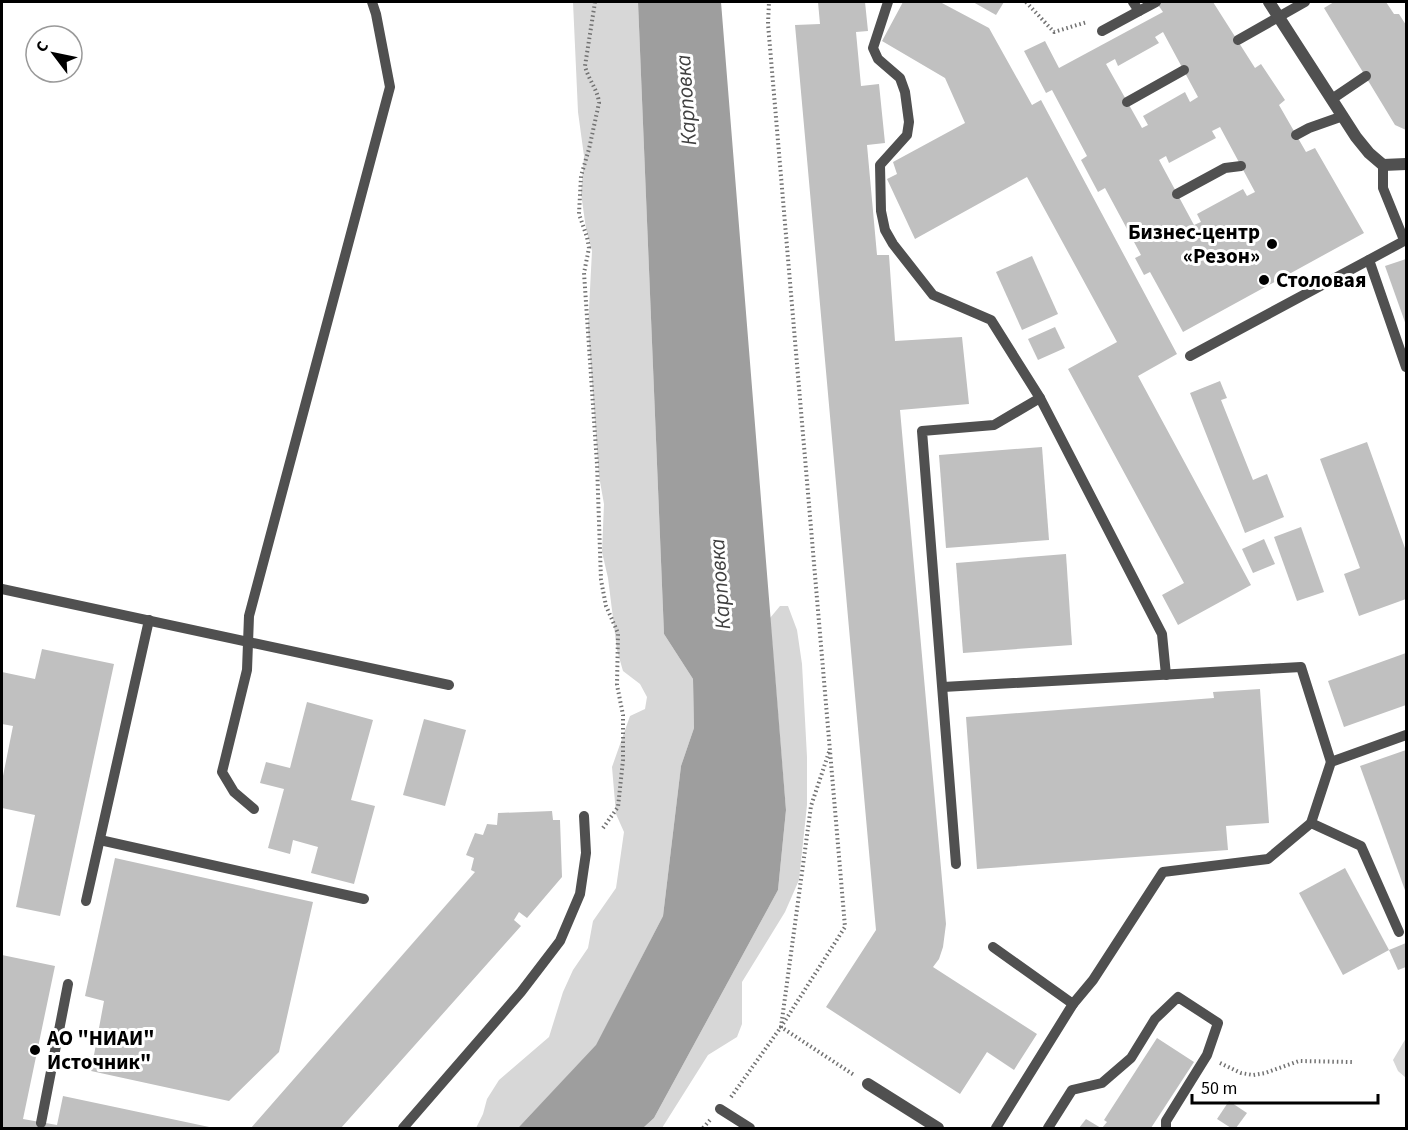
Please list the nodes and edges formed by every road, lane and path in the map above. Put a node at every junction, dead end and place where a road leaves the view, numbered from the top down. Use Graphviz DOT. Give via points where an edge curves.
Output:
graph roads {
  1 [pos="372,2"];
  2 [pos="595,2"];
  3 [pos="769,2"];
  4 [pos="888,2"];
  5 [pos="1026,2"];
  6 [pos="1156,2"];
  7 [pos="1269,2"];
  8 [pos="1305,2"];
  9 [pos="1136,6"];
  10 [pos="1279,17"];
  11 [pos="1074,26"];
  12 [pos="1102,31"];
  13 [pos="1238,40"];
  14 [pos="1184,70"];
  15 [pos="1366,76"];
  16 [pos="1332,99"];
  17 [pos="1127,102"];
  18 [pos="1343,116"];
  19 [pos="1296,135"];
  20 [pos="1407,164"];
  21 [pos="1383,165"];
  22 [pos="1241,166"];
  23 [pos="1177,194"];
  24 [pos="1405,240"];
  25 [pos="1369,260"];
  26 [pos="1190,356"];
  27 [pos="1407,367"];
  28 [pos="1040,398"];
  29 [pos="2,589"];
  30 [pos="149,620"];
  31 [pos="249,641"];
  32 [pos="1166,675"];
  33 [pos="449,685"];
  34 [pos="943,687"];
  35 [pos="1407,735"];
  36 [pos="830,748"];
  37 [pos="1331,762"];
  38 [pos="254,809"];
  39 [pos="584,816"];
  40 [pos="1311,823"];
  41 [pos="100,840"];
  42 [pos="586,853"];
  43 [pos="956,864"];
  44 [pos="364,899"];
  45 [pos="86,900"];
  46 [pos="1399,932"];
  47 [pos="993,947"];
  48 [pos="68,984"];
  49 [pos="1073,1004"];
  50 [pos="781,1027"];
  51 [pos="1207,1055"];
  52 [pos="1352,1062"];
  53 [pos="868,1084"];
  54 [pos="720,1110"];
  55 [pos="41,1123"];
  56 [pos="403,1128"];
  57 [pos="702,1128"];
  58 [pos="750,1128"];
  59 [pos="938,1128"];
  60 [pos="996,1128"];
  61 [pos="1048,1128"];
  62 [pos="1166,1128"];
  1 -- 31 [label="lane" via="390,87 249,616"];
  2 -- 42 [label="path" via="585,66 599,103 581,176 579,214 589,248 584,273 601,580 606,606 618,633 617,685 623,716 623,760 618,807"];
  3 -- 36 [label="path"];
  4 -- 28 [label="lane" via="873,48 878,59 900,78 909,122 899,147 880,165 885,230 933,295 991,320"];
  5 -- 11 [label="path" via="1054,32"];
  6 -- 9 [label="lane"];
  7 -- 10 [label="street"];
  8 -- 10 [label="lane"];
  9 -- 12 [label="lane"];
  10 -- 13 [label="lane"];
  10 -- 16 [label="street"];
  14 -- 17 [label="lane"];
  15 -- 16 [label="lane"];
  16 -- 18 [label="street"];
  18 -- 19 [label="lane"];
  18 -- 21 [label="street" via="1369,153"];
  20 -- 21 [label="street"];
  21 -- 24 [label="lane" via="1383,188"];
  22 -- 23 [label="lane" via="1225,168"];
  24 -- 25 [label="lane"];
  25 -- 26 [label="lane"];
  25 -- 27 [label="lane"];
  28 -- 32 [label="lane" via="1162,634"];
  28 -- 34 [label="lane" via="994,425 922,431"];
  29 -- 30 [label="lane"];
  30 -- 31 [label="lane"];
  30 -- 41 [label="lane"];
  31 -- 33 [label="lane"];
  31 -- 38 [label="lane" via="247,670 222,772 234,792"];
  32 -- 34 [label="lane"];
  32 -- 37 [label="lane" via="1301,667"];
  34 -- 43 [label="lane"];
  35 -- 37 [label="lane"];
  36 -- 50 [label="path" via="811,806"];
  36 -- 50 [label="path" via="845,927"];
  37 -- 40 [label="lane"];
  39 -- 42 [label="lane"];
  40 -- 46 [label="lane" via="1361,846"];
  40 -- 49 [label="lane" via="1268,859 1163,872 1093,980"];
  41 -- 44 [label="lane"];
  41 -- 45 [label="lane"];
  42 -- 56 [label="lane" via="580,894 560,941"];
  47 -- 49 [label="lane"];
  48 -- 55 [label="lane"];
  49 -- 60 [label="lane"];
  50 -- 53 [label="path"];
  50 -- 54 [label="path"];
  51 -- 52 [label="path" via="1229,1068 1253,1075 1299,1061"];
  51 -- 61 [label="lane" via="1218,1023 1178,997 1155,1019 1131,1058 1102,1083 1072,1090"];
  51 -- 62 [label="lane" via="1166,1121"];
  53 -- 59 [label="street"];
  54 -- 57 [label="path"];
  54 -- 58 [label="lane"];
}
